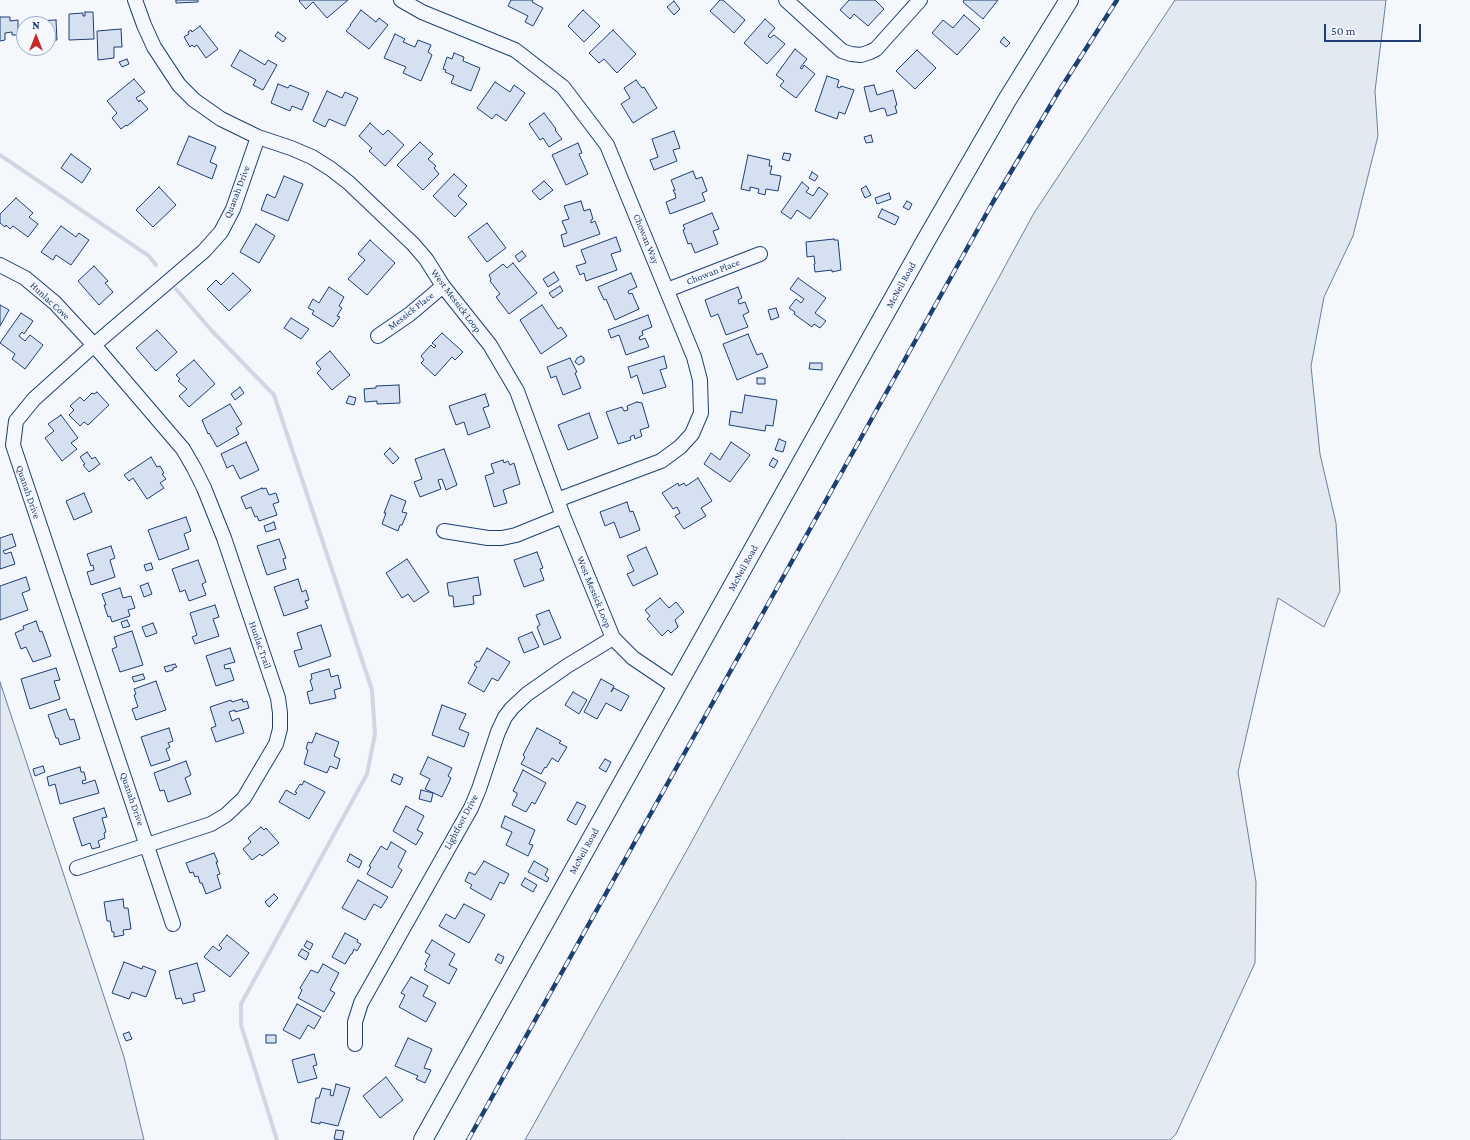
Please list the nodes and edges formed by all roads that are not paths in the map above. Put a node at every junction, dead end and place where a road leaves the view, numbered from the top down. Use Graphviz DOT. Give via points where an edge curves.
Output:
graph roads {
  1 [pos="135,0"];
  2 [pos="401,0"];
  3 [pos="786,0"];
  4 [pos="920,0"];
  5 [pos="1068,0"];
  6 [pos="258,137"];
  7 [pos="760,254"];
  8 [pos="0,265"];
  9 [pos="443,286"];
  10 [pos="667,290"];
  11 [pos="378,336"];
  12 [pos="94,345"];
  13 [pos="557,500"];
  14 [pos="563,516"];
  15 [pos="444,531"];
  16 [pos="613,638"];
  17 [pos="676,687"];
  18 [pos="147,844"];
  19 [pos="77,868"];
  20 [pos="173,924"];
  21 [pos="355,1044"];
  22 [pos="423,1140"];
  1 -- 6 [label="street, West Messick Loop" via="154,47 179,85 202,107 220,119"];
  2 -- 10 [label="street, Chowan Way" via="422,12 515,50 562,87 607,145"];
  3 -- 4 [label="street" via="842,51 861,55 876,48"];
  5 -- 17 [label="main road, McNeil Road" via="925,242"];
  6 -- 9 [label="street, West Messick Loop" via="312,158 349,182 426,258"];
  6 -- 12 [label="street, Quanah Drive" via="233,209 220,232 204,251"];
  7 -- 10 [label="street, Chowan Place"];
  8 -- 12 [label="street, Hunlac Cove" via="25,278 40,290"];
  9 -- 11 [label="street, Messick Place" via="410,314"];
  9 -- 13 [label="street, West Messick Loop" via="490,345 517,391"];
  10 -- 13 [label="street, Chowan Way" via="698,372 701,414 692,434 661,461"];
  12 -- 18 [label="street, Quanah Drive" via="34,399 16,421 13,445"];
  12 -- 18 [label="street, Hunlac Trail" via="169,432 197,474 224,538 278,698 280,713 280,729 276,744 244,798 235,808 211,824"];
  13 -- 14 [label="street, West Messick Loop"];
  14 -- 15 [label="street" via="502,538"];
  14 -- 16 [label="street, West Messick Loop"];
  16 -- 17 [label="street, West Messick Loop" via="633,658"];
  16 -- 21 [label="street, Lightfoot Drive" via="527,694 506,717 498,732 471,808 361,1003 356,1022"];
  17 -- 22 [label="main road, McNeil Road"];
  18 -- 19 [label="street, Hunlac Trail"];
  18 -- 20 [label="street, Quanah Drive"];
}
